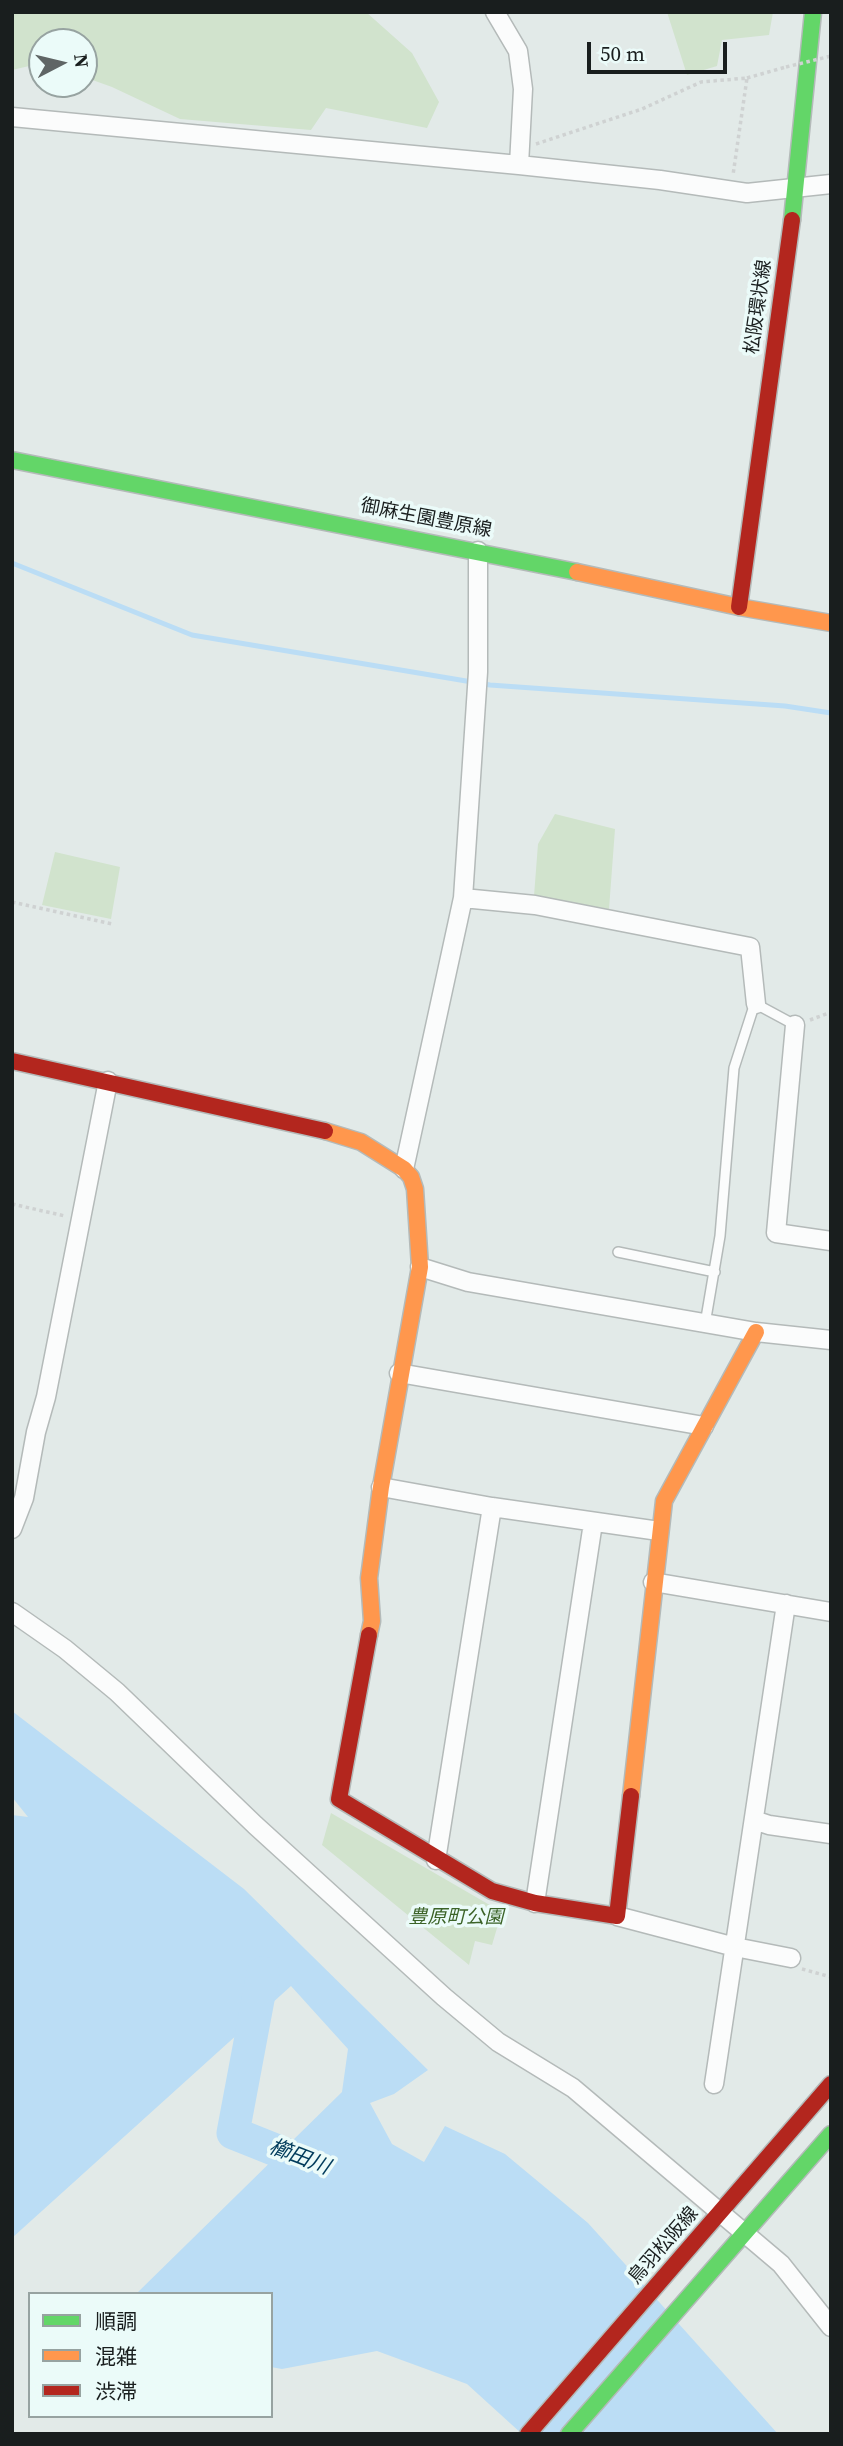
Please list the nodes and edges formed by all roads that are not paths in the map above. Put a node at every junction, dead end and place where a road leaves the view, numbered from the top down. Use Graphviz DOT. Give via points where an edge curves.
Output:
graph roads {
  1 [pos="495,12"];
  2 [pos="813,12"];
  3 [pos="12,117"];
  4 [pos="519,158"];
  5 [pos="831,184"];
  6 [pos="796,188"];
  7 [pos="12,460"];
  8 [pos="478,551"];
  9 [pos="739,607"];
  10 [pos="831,623"];
  11 [pos="463,898"];
  12 [pos="756,1004"];
  13 [pos="795,1026"];
  14 [pos="12,1060"];
  15 [pos="108,1082"];
  16 [pos="404,1169"];
  17 [pos="831,1241"];
  18 [pos="618,1252"];
  19 [pos="420,1267"];
  20 [pos="715,1272"];
  21 [pos="705,1324"];
  22 [pos="756,1332"];
  23 [pos="831,1340"];
  24 [pos="399,1373"];
  25 [pos="704,1426"];
  26 [pos="381,1487"];
  27 [pos="492,1507"];
  28 [pos="593,1522"];
  29 [pos="12,1529"];
  30 [pos="659,1531"];
  31 [pos="653,1582"];
  32 [pos="786,1604"];
  33 [pos="12,1612"];
  34 [pos="831,1612"];
  35 [pos="754,1820"];
  36 [pos="831,1833"];
  37 [pos="436,1860"];
  38 [pos="535,1903"];
  39 [pos="617,1916"];
  40 [pos="735,1947"];
  41 [pos="791,1958"];
  42 [pos="714,2084"];
  43 [pos="831,2084"];
  44 [pos="831,2134"];
  45 [pos="720,2214"];
  46 [pos="743,2234"];
  47 [pos="831,2327"];
  48 [pos="528,2434"];
  49 [pos="569,2434"];
  1 -- 4 [label="street" via="517,51 523,89"];
  2 -- 6 [label="main road, 松阪環状線"];
  3 -- 4 [label="street"];
  4 -- 6 [label="street" via="747,193"];
  5 -- 6 [label="street"];
  6 -- 9 [label="main road, 松阪環状線"];
  7 -- 8 [label="main road, 御麻生園豊原線"];
  8 -- 9 [label="main road, 御麻生園豊原線"];
  8 -- 11 [label="street" via="477,696"];
  9 -- 10 [label="main road, 御麻生園豊原線"];
  11 -- 12 [label="street" via="535,905 750,947"];
  11 -- 16 [label="street"];
  12 -- 13 [label="lane"];
  12 -- 20 [label="lane" via="734,1068"];
  13 -- 17 [label="street" via="776,1233"];
  14 -- 15 [label="main road"];
  15 -- 16 [label="main road" via="334,1132"];
  15 -- 29 [label="street" via="46,1397 24,1498"];
  16 -- 19 [label="main road" via="415,1189"];
  18 -- 20 [label="lane"];
  19 -- 21 [label="street" via="468,1282"];
  19 -- 24 [label="main road"];
  20 -- 21 [label="lane"];
  21 -- 22 [label="street"];
  22 -- 23 [label="street"];
  22 -- 25 [label="main road"];
  24 -- 25 [label="street"];
  24 -- 26 [label="main road"];
  25 -- 30 [label="main road" via="664,1501"];
  26 -- 27 [label="street"];
  26 -- 37 [label="main road" via="369,1578 372,1621 338,1800"];
  27 -- 28 [label="street"];
  27 -- 37 [label="street"];
  28 -- 30 [label="street"];
  28 -- 38 [label="street"];
  30 -- 31 [label="main road"];
  31 -- 32 [label="street"];
  31 -- 39 [label="main road"];
  32 -- 34 [label="street"];
  32 -- 35 [label="street"];
  33 -- 45 [label="street" via="117,1692 444,1997 498,2042 573,2088"];
  35 -- 36 [label="street"];
  35 -- 40 [label="street"];
  37 -- 38 [label="main road" via="492,1891"];
  38 -- 39 [label="main road"];
  39 -- 40 [label="street"];
  40 -- 41 [label="street"];
  40 -- 42 [label="street"];
  43 -- 45 [label="main road, 鳥羽松阪線"];
  44 -- 46 [label="main road"];
  45 -- 46 [label="street"];
  45 -- 48 [label="main road, 鳥羽松阪線"];
  46 -- 47 [label="street" via="780,2264"];
  46 -- 49 [label="main road"];
}
